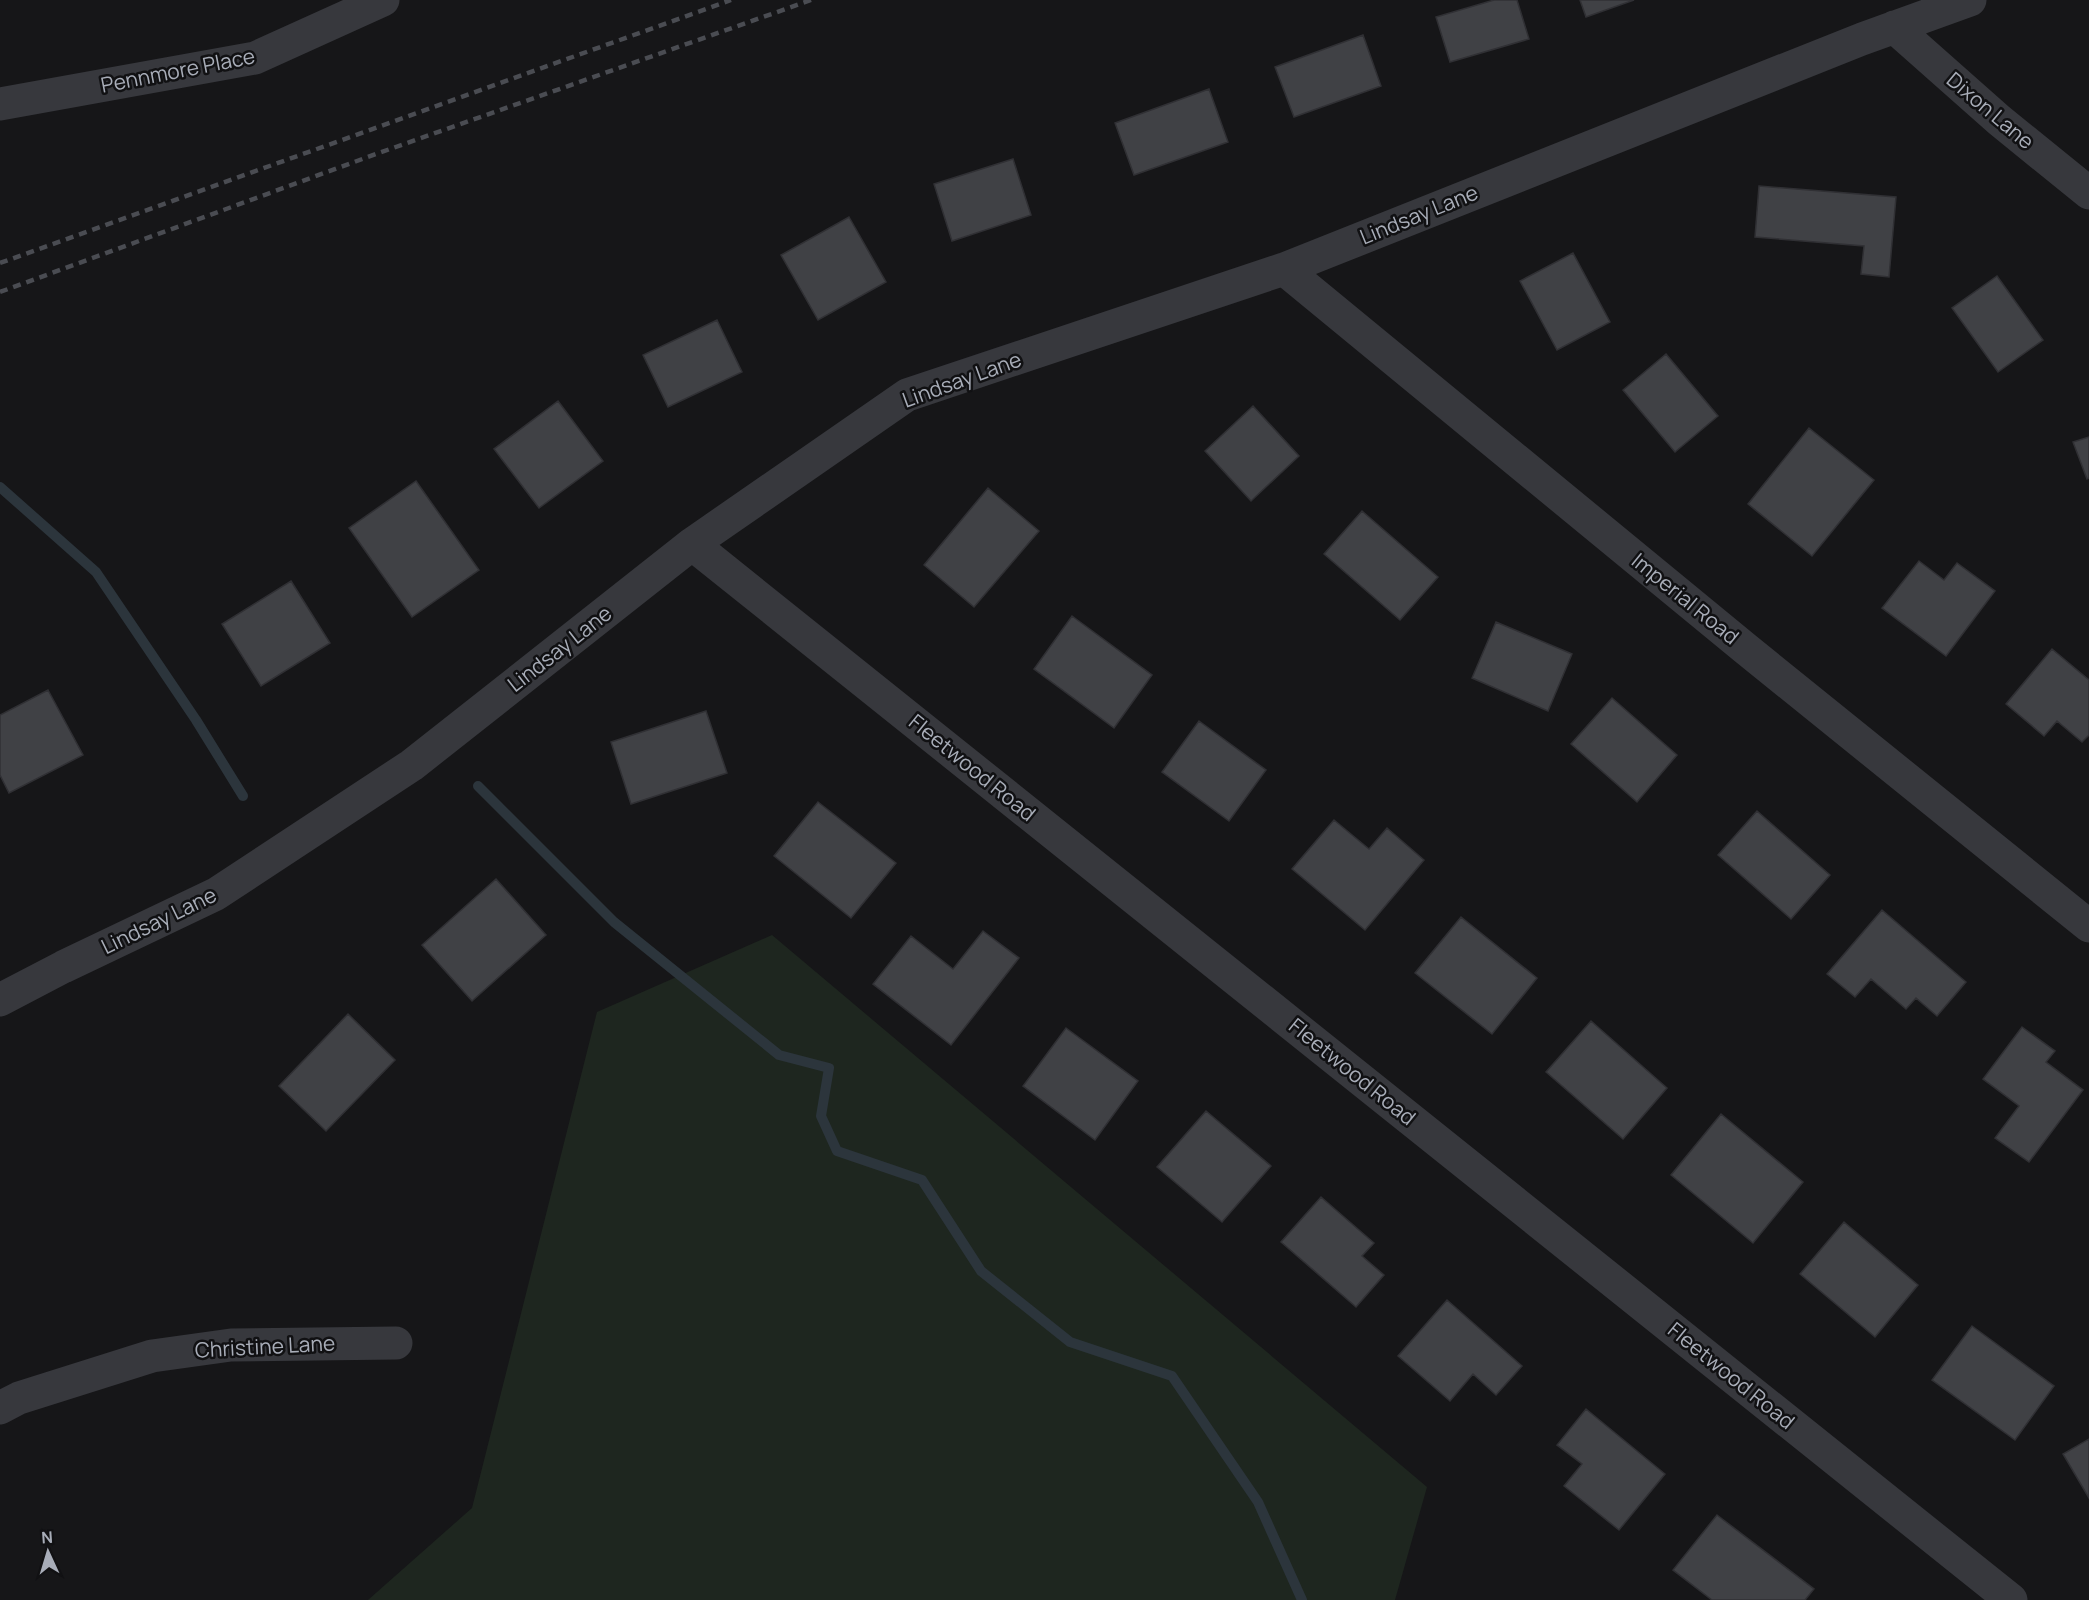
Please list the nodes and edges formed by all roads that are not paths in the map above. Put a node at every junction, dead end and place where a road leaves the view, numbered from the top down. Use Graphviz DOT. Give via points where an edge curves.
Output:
graph roads {
  1 [pos="383,0"];
  2 [pos="1970,0"];
  3 [pos="1894,27"];
  4 [pos="0,104"];
  5 [pos="2089,193"];
  6 [pos="1284,269"];
  7 [pos="692,544"];
  8 [pos="2089,926"];
  9 [pos="0,1000"];
  10 [pos="396,1343"];
  11 [pos="0,1408"];
  12 [pos="2011,1600"];
  1 -- 4 [label="street, Pennmore Place" via="255,58"];
  2 -- 3 [label="street, Lindsay Lane"];
  3 -- 5 [label="street, Dixon Lane"];
  3 -- 6 [label="street, Lindsay Lane"];
  6 -- 7 [label="street, Lindsay Lane" via="907,395"];
  6 -- 8 [label="street, Imperial Road"];
  7 -- 9 [label="street, Lindsay Lane" via="403,772 216,894"];
  7 -- 12 [label="street, Fleetwood Road"];
  10 -- 11 [label="street, Christine Lane" via="231,1345 152,1356 19,1398"];
}
